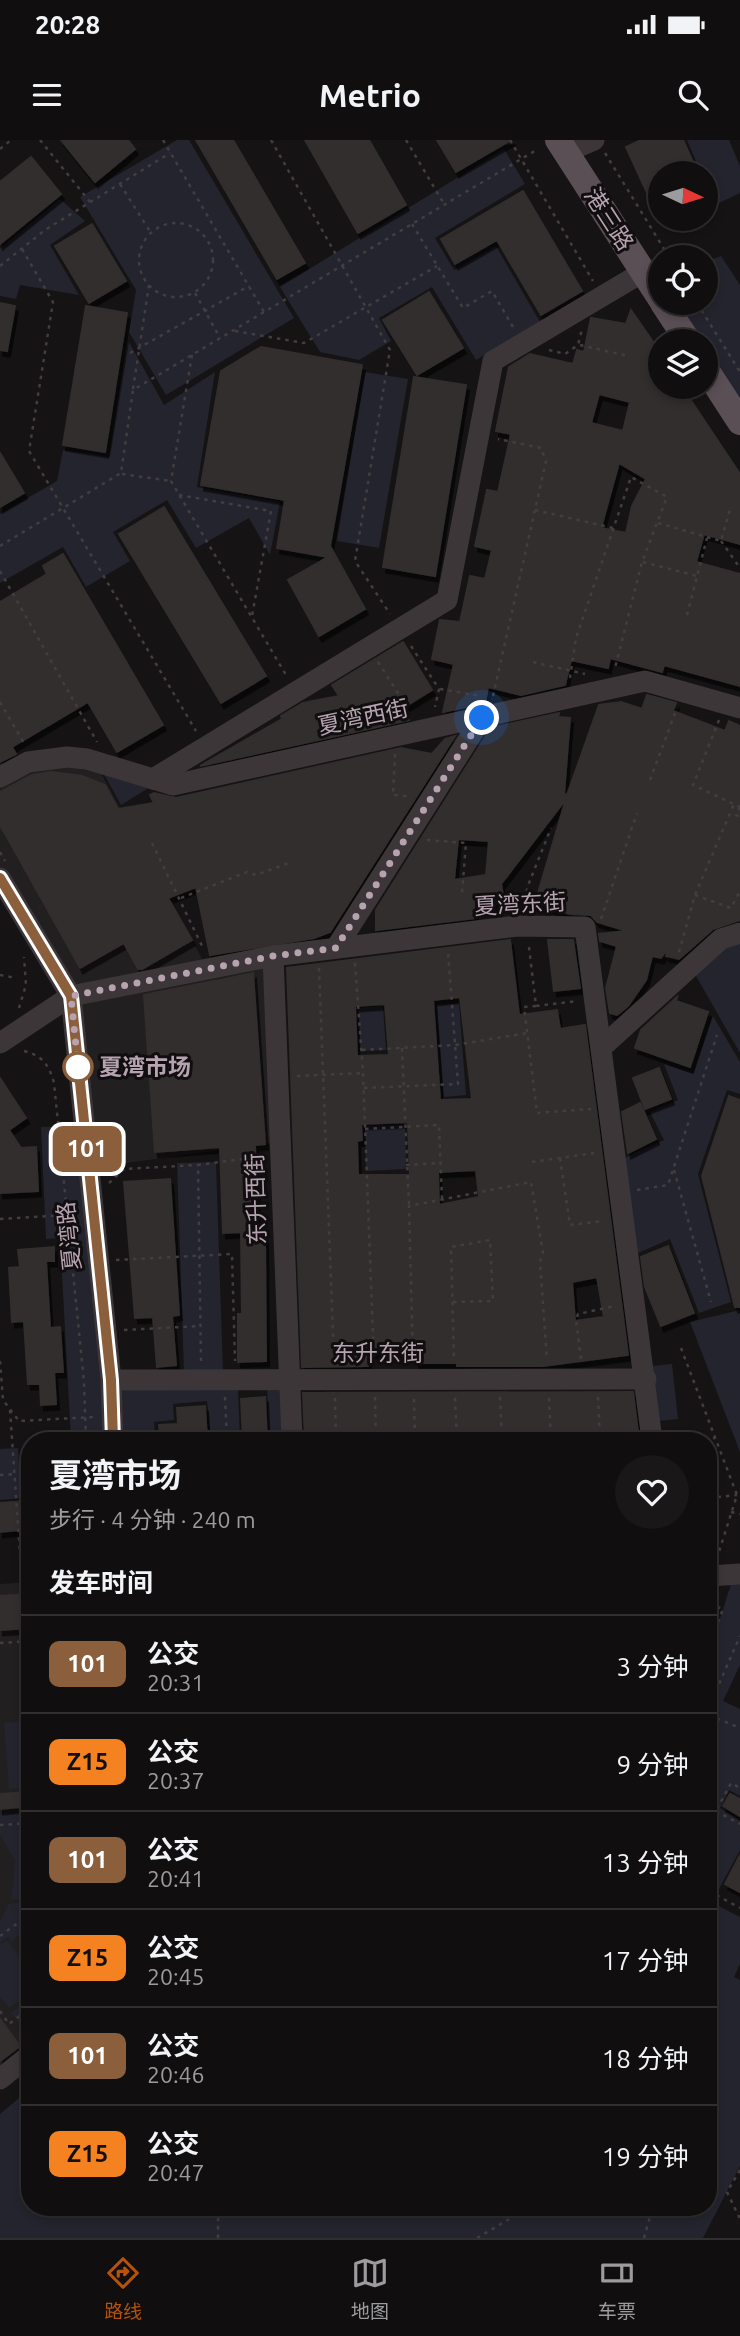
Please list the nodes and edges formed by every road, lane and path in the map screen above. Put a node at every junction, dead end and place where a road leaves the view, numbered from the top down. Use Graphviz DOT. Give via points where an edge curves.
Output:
graph roads {
  1 [pos="11,140"];
  2 [pos="40,140"];
  3 [pos="163,140"];
  4 [pos="271,140"];
  5 [pos="407,140"];
  6 [pos="510,140"];
  7 [pos="555,146"];
  8 [pos="599,146"];
  9 [pos="0,149"];
  10 [pos="170,153"];
  11 [pos="521,159"];
  12 [pos="120,184"];
  13 [pos="90,202"];
  14 [pos="444,205"];
  15 [pos="412,224"];
  16 [pos="151,233"];
  17 [pos="220,237"];
  18 [pos="210,243"];
  19 [pos="661,245"];
  20 [pos="22,249"];
  21 [pos="342,265"];
  22 [pos="0,266"];
  23 [pos="437,266"];
  24 [pos="643,272"];
  25 [pos="648,280"];
  26 [pos="149,285"];
  27 [pos="248,286"];
  28 [pos="195,293"];
  29 [pos="602,296"];
  30 [pos="366,308"];
  31 [pos="204,310"];
  32 [pos="264,312"];
  33 [pos="704,315"];
  34 [pos="233,331"];
  35 [pos="220,338"];
  36 [pos="523,343"];
  37 [pos="578,345"];
  38 [pos="138,348"];
  39 [pos="130,353"];
  40 [pos="192,355"];
  41 [pos="628,356"];
  42 [pos="740,372"];
  43 [pos="718,388"];
  44 [pos="133,390"];
  45 [pos="740,422"];
  46 [pos="479,435"];
  47 [pos="121,473"];
  48 [pos="171,481"];
  49 [pos="179,495"];
  50 [pos="63,508"];
  51 [pos="730,509"];
  52 [pos="535,510"];
  53 [pos="658,523"];
  54 [pos="613,528"];
  55 [pos="707,538"];
  56 [pos="721,541"];
  57 [pos="0,546"];
  58 [pos="642,562"];
  59 [pos="740,568"];
  60 [pos="0,571"];
  61 [pos="697,576"];
  62 [pos="687,615"];
  63 [pos="252,618"];
  64 [pos="400,629"];
  65 [pos="369,647"];
  66 [pos="533,662"];
  67 [pos="570,670"];
  68 [pos="611,685"];
  69 [pos="296,692"];
  70 [pos="683,692"];
  71 [pos="570,698"];
  72 [pos="0,702"];
  73 [pos="733,706"];
  74 [pos="486,717"];
  75 [pos="426,730"];
  76 [pos="397,737"];
  77 [pos="206,747"];
  78 [pos="34,761"];
  79 [pos="105,764"];
  80 [pos="0,777"];
  81 [pos="153,779"];
  82 [pos="650,780"];
  83 [pos="431,798"];
  84 [pos="734,804"];
  85 [pos="740,807"];
  86 [pos="637,813"];
  87 [pos="740,817"];
  88 [pos="551,828"];
  89 [pos="406,838"];
  90 [pos="152,843"];
  91 [pos="289,863"];
  92 [pos="0,878"];
  93 [pos="740,891"];
  94 [pos="462,893"];
  95 [pos="695,895"];
  96 [pos="179,898"];
  97 [pos="526,926"];
  98 [pos="585,927"];
  99 [pos="740,933"];
  100 [pos="447,935"];
  101 [pos="336,948"];
  102 [pos="23,952"];
  103 [pos="273,956"];
  104 [pos="208,969"];
  105 [pos="0,975"];
  106 [pos="16,978"];
  107 [pos="668,987"];
  108 [pos="71,996"];
  109 [pos="595,999"];
  110 [pos="536,1006"];
  111 [pos="16,1014"];
  112 [pos="527,1033"];
  113 [pos="717,1035"];
  114 [pos="455,1045"];
  115 [pos="6,1048"];
  116 [pos="402,1048"];
  117 [pos="601,1048"];
  118 [pos="362,1050"];
  119 [pos="363,1073"];
  120 [pos="323,1075"];
  121 [pos="278,1076"];
  122 [pos="403,1086"];
  123 [pos="363,1088"];
  124 [pos="609,1107"];
  125 [pos="405,1127"];
  126 [pos="365,1129"];
  127 [pos="615,1150"];
  128 [pos="281,1154"];
  129 [pos="560,1158"];
  130 [pos="532,1162"];
  131 [pos="440,1163"];
  132 [pos="198,1165"];
  133 [pos="406,1165"];
  134 [pos="674,1170"];
  135 [pos="109,1184"];
  136 [pos="621,1192"];
  137 [pos="442,1200"];
  138 [pos="410,1206"];
  139 [pos="67,1215"];
  140 [pos="624,1218"];
  141 [pos="0,1219"];
  142 [pos="199,1255"];
  143 [pos="116,1261"];
  144 [pos="636,1302"];
  145 [pos="711,1302"];
  146 [pos="453,1303"];
  147 [pos="201,1326"];
  148 [pos="122,1330"];
  149 [pos="681,1348"];
  150 [pos="0,1361"];
  151 [pos="499,1379"];
  152 [pos="548,1379"];
  153 [pos="591,1379"];
  154 [pos="646,1379"];
  155 [pos="111,1380"];
  156 [pos="202,1380"];
  157 [pos="230,1380"];
  158 [pos="289,1380"];
  159 [pos="335,1380"];
  160 [pos="374,1380"];
  161 [pos="413,1380"];
  162 [pos="1,1382"];
  163 [pos="10,1410"];
  164 [pos="112,1416"];
  165 [pos="85,1417"];
  166 [pos="86,1432"];
  167 [pos="113,1432"];
  168 [pos="227,1432"];
  169 [pos="292,1432"];
  170 [pos="336,1432"];
  171 [pos="376,1432"];
  172 [pos="415,1432"];
  173 [pos="502,1432"];
  174 [pos="551,1432"];
  175 [pos="599,1432"];
  176 [pos="651,1432"];
  177 [pos="713,1432"];
  178 [pos="717,1443"];
  179 [pos="15,1474"];
  180 [pos="0,1475"];
  181 [pos="737,1494"];
  182 [pos="717,1498"];
  183 [pos="731,1512"];
  184 [pos="740,1514"];
  185 [pos="717,1555"];
  186 [pos="21,1567"];
  187 [pos="740,1574"];
  188 [pos="717,1576"];
  189 [pos="717,1607"];
  190 [pos="717,1622"];
  191 [pos="740,1636"];
  192 [pos="21,1642"];
  193 [pos="0,1643"];
  194 [pos="717,1689"];
  195 [pos="717,1718"];
  196 [pos="740,1728"];
  197 [pos="740,1788"];
  198 [pos="717,1809"];
  199 [pos="717,1812"];
  200 [pos="21,1823"];
  201 [pos="740,1824"];
  202 [pos="0,1825"];
  203 [pos="717,1895"];
  204 [pos="740,1908"];
  205 [pos="21,1921"];
  206 [pos="0,1936"];
  207 [pos="0,2011"];
  208 [pos="21,2015"];
  209 [pos="21,2062"];
  210 [pos="0,2079"];
  211 [pos="740,2170"];
  212 [pos="220,2216"];
  213 [pos="518,2216"];
  214 [pos="650,2216"];
  215 [pos="740,2219"];
  216 [pos="218,2238"];
  217 [pos="477,2238"];
  218 [pos="644,2238"];
  1 -- 9 [label="path"];
  2 -- 13 [label="path"];
  3 -- 10 [label="path"];
  4 -- 21 [label="path"];
  5 -- 14 [label="path"];
  6 -- 11 [label="path"];
  7 -- 8 [label="street"];
  7 -- 11 [label="path"];
  7 -- 24 [label="main road, 港三路"];
  8 -- 19 [label="path"];
  10 -- 12 [label="path"];
  10 -- 17 [label="path"];
  11 -- 14 [label="path"];
  11 -- 29 [label="path"];
  12 -- 13 [label="path"];
  12 -- 16 [label="path"];
  13 -- 20 [label="path"];
  14 -- 15 [label="path"];
  15 -- 21 [label="path"];
  15 -- 23 [label="path"];
  16 -- 18 [label="path" via="169,223 181,223 194,227"];
  16 -- 26 [label="path" via="141,248 139,262"];
  17 -- 18 [label="path"];
  17 -- 27 [label="path"];
  18 -- 28 [label="path" via="214,265 204,286"];
  20 -- 22 [label="path"];
  20 -- 50 [label="path" via="54,302 29,451"];
  21 -- 30 [label="path"];
  21 -- 32 [label="path"];
  23 -- 30 [label="path"];
  23 -- 36 [label="path" via="463,308 492,291"];
  24 -- 25 [label="main road, 港三路"];
  24 -- 29 [label="street"];
  26 -- 28 [label="path" via="171,298"];
  26 -- 38 [label="path"];
  27 -- 31 [label="path"];
  27 -- 32 [label="path"];
  28 -- 31 [label="path"];
  29 -- 36 [label="street"];
  30 -- 34 [label="path" via="304,343"];
  30 -- 64 [label="path" via="390,350 355,561"];
  31 -- 35 [label="path"];
  31 -- 38 [label="path"];
  32 -- 34 [label="path"];
  33 -- 42 [label="path"];
  34 -- 35 [label="path"];
  35 -- 40 [label="path"];
  36 -- 46 [label="street" via="493,360"];
  37 -- 41 [label="path"];
  38 -- 39 [label="path"];
  38 -- 44 [label="path"];
  40 -- 44 [label="path"];
  40 -- 48 [label="path"];
  43 -- 45 [label="main road"];
  44 -- 47 [label="path"];
  46 -- 52 [label="path" via="541,449 546,461"];
  46 -- 64 [label="street" via="447,600"];
  47 -- 48 [label="path"];
  47 -- 50 [label="path"];
  48 -- 49 [label="path"];
  49 -- 63 [label="path"];
  49 -- 63 [label="path" via="271,511"];
  50 -- 57 [label="path"];
  50 -- 77 [label="path"];
  51 -- 56 [label="path"];
  52 -- 54 [label="path"];
  52 -- 74 [label="path"];
  53 -- 54 [label="path" via="667,496 632,477"];
  53 -- 55 [label="path"];
  53 -- 58 [label="path"];
  54 -- 67 [label="path"];
  55 -- 56 [label="path"];
  55 -- 61 [label="path"];
  56 -- 59 [label="path"];
  58 -- 61 [label="path"];
  58 -- 68 [label="path"];
  60 -- 79 [label="path" via="102,749"];
  61 -- 62 [label="path"];
  63 -- 69 [label="path"];
  64 -- 65 [label="street"];
  64 -- 75 [label="path" via="439,689"];
  65 -- 69 [label="street"];
  65 -- 75 [label="path"];
  66 -- 67 [label="path"];
  67 -- 68 [label="path"];
  67 -- 71 [label="path"];
  68 -- 70 [label="street, 夏湾西街" via="645,681"];
  68 -- 71 [label="street, 夏湾西街"];
  69 -- 77 [label="street"];
  70 -- 73 [label="street, 夏湾西街"];
  70 -- 82 [label="path"];
  71 -- 74 [label="street, 夏湾西街"];
  72 -- 78 [label="path"];
  73 -- 84 [label="path" via="693,785"];
  74 -- 75 [label="street, 夏湾西街"];
  74 -- 83 [label="street"];
  75 -- 76 [label="street, 夏湾西街"];
  76 -- 81 [label="street, 夏湾西街" via="173,785"];
  76 -- 83 [label="path" via="393,794"];
  77 -- 81 [label="street"];
  78 -- 79 [label="street, 夏湾西街" via="67,757"];
  78 -- 80 [label="street, 夏湾西街"];
  79 -- 81 [label="street, 夏湾西街"];
  83 -- 89 [label="street"];
  84 -- 85 [label="path"];
  84 -- 95 [label="path"];
  85 -- 87 [label="path" via="736,815"];
  86 -- 98 [label="path" via="599,927"];
  88 -- 97 [label="path" via="527,888"];
  89 -- 94 [label="path" via="467,843"];
  89 -- 101 [label="street"];
  90 -- 96 [label="path"];
  91 -- 96 [label="path" via="256,875 247,872"];
  92 -- 108 [label="street, 夏湾路"];
  93 -- 95 [label="path" via="731,908"];
  95 -- 107 [label="path"];
  96 -- 104 [label="path" via="202,945"];
  97 -- 98 [label="street, 夏湾东街"];
  97 -- 100 [label="street, 夏湾东街"];
  97 -- 110 [label="path"];
  98 -- 109 [label="street, 夏湾东街"];
  99 -- 107 [label="street" via="721,939"];
  100 -- 101 [label="street, 夏湾东街"];
  100 -- 114 [label="path"];
  101 -- 103 [label="street, 夏湾东街"];
  101 -- 118 [label="path"];
  101 -- 120 [label="path"];
  102 -- 111 [label="path" via="26,985"];
  103 -- 104 [label="street, 夏湾东街"];
  103 -- 121 [label="street, 东升西街"];
  104 -- 108 [label="street, 夏湾东街"];
  105 -- 106 [label="path"];
  107 -- 117 [label="street"];
  108 -- 115 [label="street"];
  108 -- 155 [label="street, 夏湾路"];
  109 -- 110 [label="path"];
  109 -- 117 [label="street, 夏湾东街"];
  110 -- 112 [label="path" via="524,1007"];
  112 -- 114 [label="path"];
  112 -- 124 [label="path" via="537,1113"];
  113 -- 134 [label="path"];
  114 -- 116 [label="path"];
  114 -- 122 [label="path" via="458,1084"];
  115 -- 139 [label="path" via="26,1051 49,1066"];
  116 -- 118 [label="path"];
  116 -- 122 [label="path"];
  117 -- 124 [label="street, 夏湾东街"];
  118 -- 119 [label="path"];
  119 -- 120 [label="path"];
  119 -- 123 [label="path"];
  120 -- 121 [label="path"];
  120 -- 159 [label="path"];
  121 -- 128 [label="street, 东升西街"];
  122 -- 123 [label="path"];
  122 -- 125 [label="path"];
  123 -- 126 [label="path"];
  124 -- 127 [label="street, 夏湾东街"];
  125 -- 126 [label="path"];
  125 -- 131 [label="path" via="439,1125"];
  125 -- 133 [label="path"];
  126 -- 160 [label="path"];
  127 -- 129 [label="path"];
  127 -- 136 [label="street, 夏湾东街"];
  128 -- 132 [label="path"];
  128 -- 158 [label="street, 东升西街"];
  129 -- 130 [label="path"];
  129 -- 140 [label="path" via="570,1225"];
  131 -- 133 [label="path"];
  131 -- 137 [label="path"];
  132 -- 135 [label="path" via="124,1169"];
  132 -- 142 [label="path"];
  133 -- 138 [label="path"];
  134 -- 136 [label="path" via="668,1185"];
  134 -- 145 [label="path"];
  136 -- 140 [label="street, 夏湾东街"];
  137 -- 138 [label="path"];
  137 -- 152 [label="path" via="531,1182 543,1253"];
  138 -- 161 [label="path"];
  139 -- 141 [label="path"];
  139 -- 165 [label="path"];
  140 -- 144 [label="street, 夏湾东街"];
  142 -- 143 [label="path"];
  142 -- 147 [label="path"];
  142 -- 157 [label="path" via="232,1254"];
  144 -- 153 [label="path" via="578,1314"];
  144 -- 154 [label="street, 夏湾东街"];
  146 -- 146 [label="path" via="493,1301 491,1240 451,1247"];
  147 -- 148 [label="path"];
  147 -- 156 [label="path"];
  149 -- 177 [label="path"];
  150 -- 162 [label="path"];
  151 -- 152 [label="street, 东升东街"];
  151 -- 161 [label="street, 东升东街"];
  151 -- 173 [label="path"];
  152 -- 153 [label="street, 东升东街"];
  152 -- 174 [label="path"];
  153 -- 154 [label="street, 东升东街"];
  153 -- 175 [label="path"];
  154 -- 176 [label="street, 夏湾东街"];
  155 -- 156 [label="street, 东升东街"];
  155 -- 164 [label="street, 夏湾路"];
  156 -- 157 [label="street, 东升东街"];
  157 -- 158 [label="street, 东升东街"];
  157 -- 168 [label="path"];
  158 -- 159 [label="street, 东升东街"];
  158 -- 169 [label="street, 东升西街"];
  159 -- 160 [label="street, 东升东街"];
  159 -- 170 [label="path"];
  160 -- 161 [label="street, 东升东街"];
  160 -- 171 [label="path"];
  161 -- 172 [label="path"];
  162 -- 163 [label="path"];
  163 -- 165 [label="path" via="19,1422"];
  163 -- 179 [label="path"];
  164 -- 165 [label="path"];
  164 -- 167 [label="street, 夏湾路"];
  165 -- 166 [label="path"];
  178 -- 181 [label="path"];
  179 -- 180 [label="path"];
  179 -- 186 [label="path"];
  181 -- 182 [label="path"];
  181 -- 183 [label="path"];
  183 -- 184 [label="path"];
  183 -- 185 [label="path"];
  187 -- 188 [label="street"];
  189 -- 190 [label="path" via="723,1609"];
  191 -- 194 [label="path"];
  192 -- 193 [label="path"];
  195 -- 196 [label="path"];
  197 -- 198 [label="path" via="731,1783"];
  199 -- 201 [label="path"];
  200 -- 202 [label="path"];
  203 -- 204 [label="path"];
  205 -- 206 [label="path"];
  207 -- 208 [label="path" via="9,2024"];
  209 -- 210 [label="street"];
  211 -- 215 [label="path" via="727,2192"];
  212 -- 216 [label="path"];
  213 -- 217 [label="path"];
  214 -- 218 [label="path"];
}
